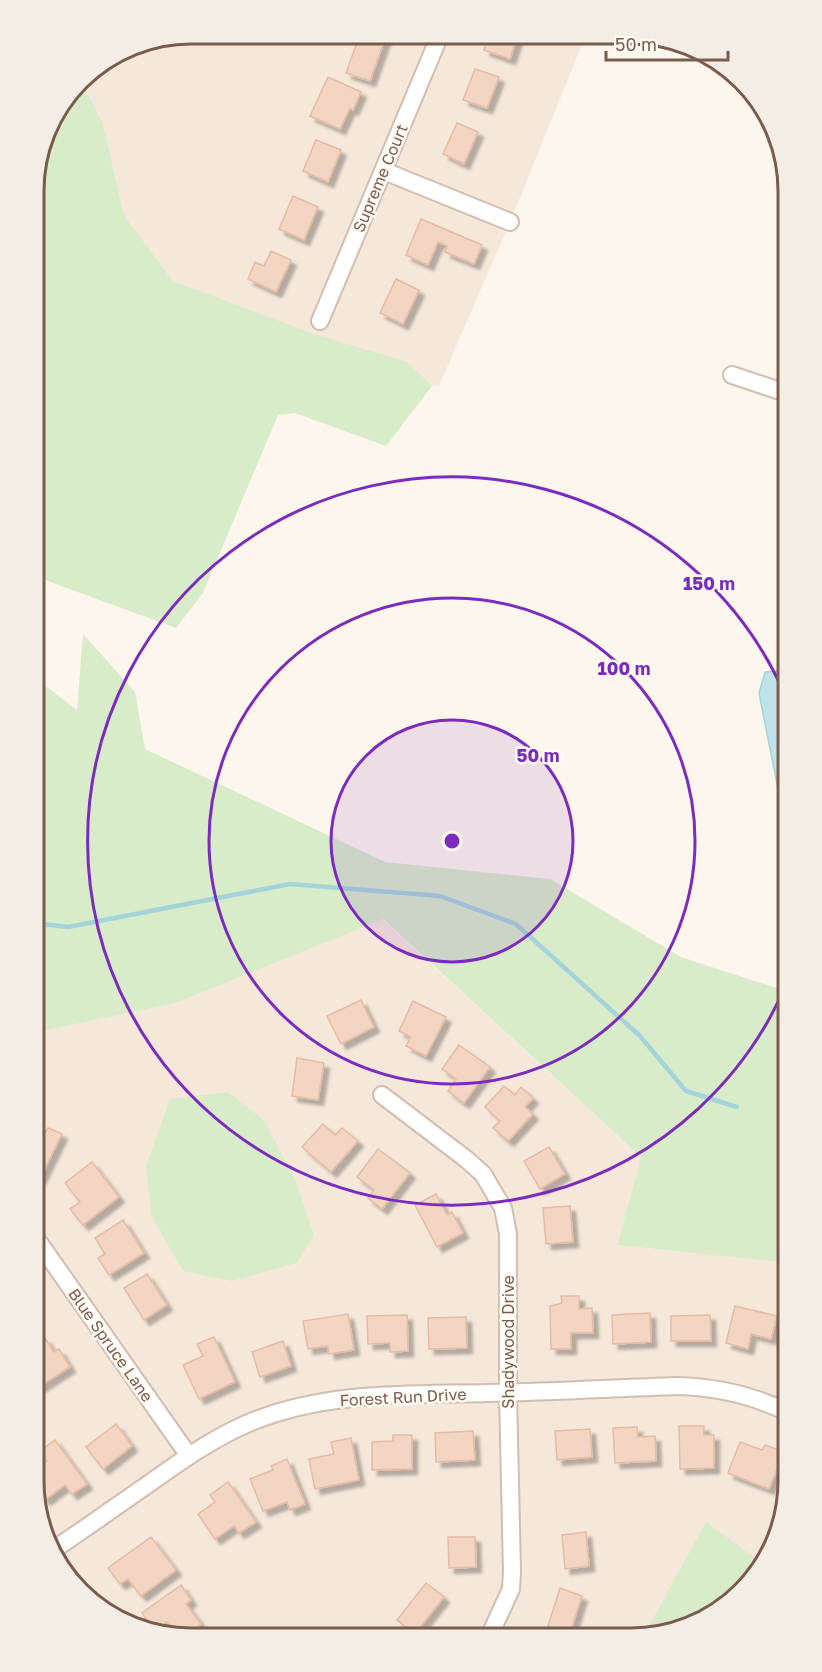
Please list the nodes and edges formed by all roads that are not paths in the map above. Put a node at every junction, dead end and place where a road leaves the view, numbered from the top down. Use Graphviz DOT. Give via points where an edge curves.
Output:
graph roads {
  1 [pos="436,44"];
  2 [pos="384,171"];
  3 [pos="510,222"];
  4 [pos="320,321"];
  5 [pos="732,375"];
  6 [pos="778,390"];
  7 [pos="382,1095"];
  8 [pos="44,1250"];
  9 [pos="508,1393"];
  10 [pos="778,1408"];
  11 [pos="189,1456"];
  12 [pos="59,1546"];
  13 [pos="493,1628"];
  1 -- 2 [label="street, Supreme Court"];
  2 -- 3 [label="street"];
  2 -- 4 [label="street, Supreme Court"];
  5 -- 6 [label="street"];
  7 -- 9 [label="street, Shadywood Drive" via="483,1174 503,1208 508,1234"];
  8 -- 11 [label="street, Blue Spruce Lane"];
  9 -- 10 [label="street, Forest Run Drive" via="704,1387 737,1392"];
  9 -- 11 [label="street, Forest Run Drive" via="370,1396 311,1404 249,1423"];
  9 -- 13 [label="street, Shadywood Drive" via="511,1589"];
  11 -- 12 [label="street, Forest Run Drive"];
}
